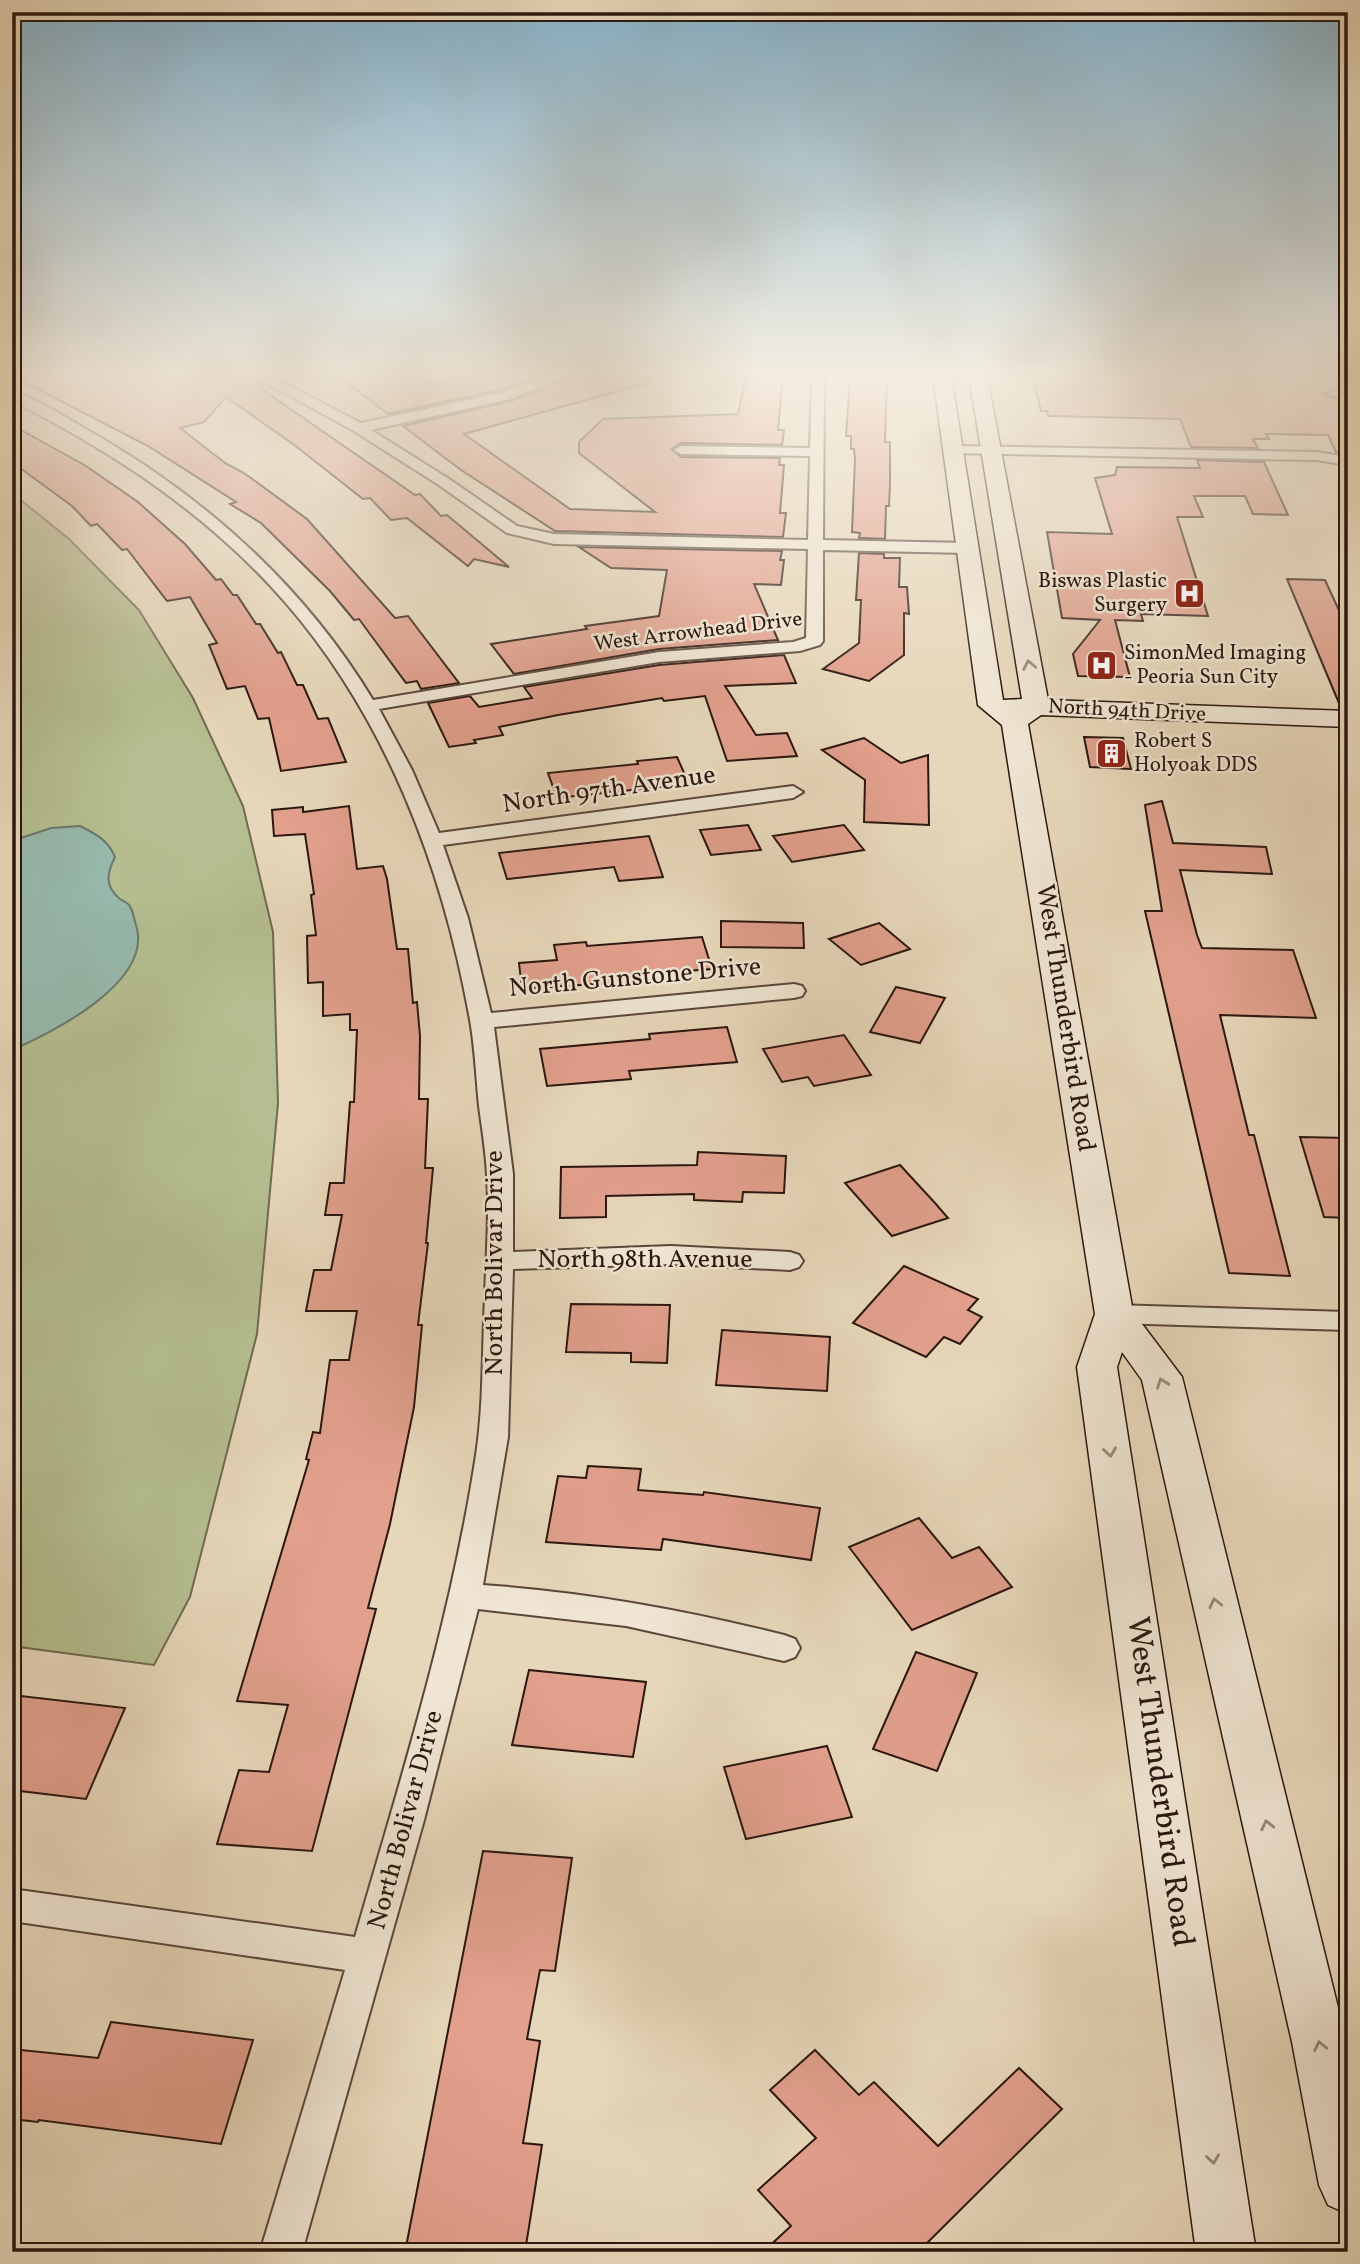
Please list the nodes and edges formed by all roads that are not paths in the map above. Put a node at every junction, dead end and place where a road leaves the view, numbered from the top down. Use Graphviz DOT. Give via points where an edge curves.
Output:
graph roads {
  1 [pos="160,482"];
  2 [pos="443,482"];
  3 [pos="817,482"];
  4 [pos="957,482"];
  5 [pos="997,482"];
  6 [pos="816,544"];
  7 [pos="967,548"];
  8 [pos="1017,606"];
  9 [pos="367,706"];
  10 [pos="1014,711"];
  11 [pos="1340,727"];
  12 [pos="793,792"];
  13 [pos="433,840"];
  14 [pos="794,991"];
  15 [pos="481,1021"];
  16 [pos="500,1261"];
  17 [pos="790,1261"];
  18 [pos="1114,1314"];
  19 [pos="1348,1321"];
  20 [pos="466,1596"];
  21 [pos="784,1648"];
  22 [pos="12,1905"];
  23 [pos="368,1956"];
  24 [pos="1348,2185"];
  25 [pos="281,2252"];
  26 [pos="1226,2252"];
  1 -- 9 [label="street, North Bolivar Drive" via="237,544 285,592 324,639"];
  2 -- 6 [label="street" via="512,530 527,535"];
  3 -- 6 [label="street, West Arrowhead Drive"];
  4 -- 7 [label="main road, West Thunderbird Road"];
  5 -- 8 [label="main road, West Thunderbird Road"];
  6 -- 7 [label="street"];
  6 -- 9 [label="street, West Arrowhead Drive" via="814,641 794,647 659,657"];
  7 -- 8 [label="main road" via="984,552 996,585"];
  7 -- 10 [label="main road, West Thunderbird Road"];
  10 -- 8 [label="main road, West Thunderbird Road, one-way"];
  9 -- 13 [label="street, North Bolivar Drive"];
  10 -- 11 [label="main road, North 94th Drive"];
  10 -- 18 [label="main road, West Thunderbird Road"];
  12 -- 13 [label="street, North 97th Avenue"];
  13 -- 15 [label="street, North Bolivar Drive" via="460,926"];
  14 -- 15 [label="street, North Gunstone Drive"];
  15 -- 16 [label="street, North Bolivar Drive" via="500,1174"];
  16 -- 17 [label="street, North 98th Avenue" via="671,1255"];
  16 -- 20 [label="street, North Bolivar Drive" via="492,1450"];
  18 -- 19 [label="street"];
  24 -- 18 [label="main road, West Thunderbird Road, one-way" via="1319,2042 1162,1377"];
  18 -- 26 [label="main road, West Thunderbird Road, one-way" via="1097,1367"];
  20 -- 21 [label="street" via="615,1611 704,1626"];
  20 -- 23 [label="street, North Bolivar Drive"];
  22 -- 23 [label="street"];
  23 -- 25 [label="street, North Bolivar Drive"];
}
